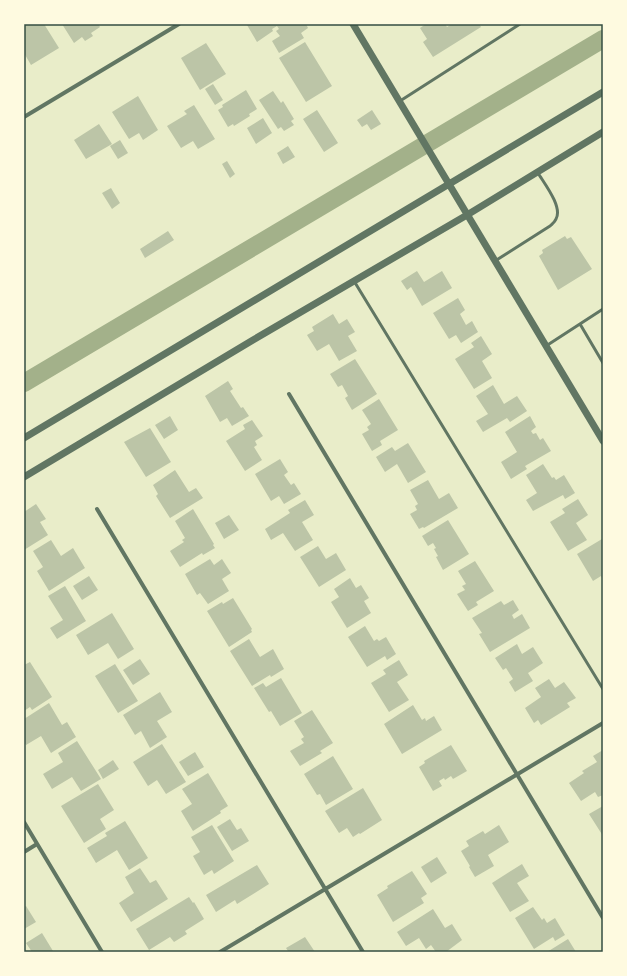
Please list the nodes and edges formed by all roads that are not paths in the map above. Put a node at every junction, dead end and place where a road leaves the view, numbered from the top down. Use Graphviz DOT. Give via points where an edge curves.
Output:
graph roads {
  1 [pos="179,24"];
  2 [pos="353,24"];
  3 [pos="520,24"];
  4 [pos="603,92"];
  5 [pos="400,101"];
  6 [pos="24,117"];
  7 [pos="603,132"];
  8 [pos="538,172"];
  9 [pos="449,184"];
  10 [pos="467,215"];
  11 [pos="495,261"];
  12 [pos="354,281"];
  13 [pos="603,309"];
  14 [pos="580,324"];
  15 [pos="546,346"];
  16 [pos="603,363"];
  17 [pos="289,394"];
  18 [pos="24,438"];
  19 [pos="603,441"];
  20 [pos="24,477"];
  21 [pos="97,509"];
  22 [pos="603,689"];
  23 [pos="603,723"];
  24 [pos="517,774"];
  25 [pos="24,822"];
  26 [pos="37,844"];
  27 [pos="24,852"];
  28 [pos="325,889"];
  29 [pos="603,918"];
  30 [pos="102,952"];
  31 [pos="220,952"];
  32 [pos="363,952"];
  1 -- 6 [label="street"];
  2 -- 5 [label="street"];
  3 -- 5 [label="lane"];
  4 -- 9 [label="street"];
  5 -- 9 [label="street"];
  7 -- 8 [label="street"];
  8 -- 10 [label="street"];
  8 -- 11 [label="lane" via="554,200 558,214 556,219 550,226"];
  9 -- 10 [label="street"];
  9 -- 18 [label="street"];
  10 -- 11 [label="street"];
  10 -- 12 [label="street"];
  11 -- 15 [label="street"];
  12 -- 20 [label="street"];
  12 -- 22 [label="lane"];
  13 -- 14 [label="lane"];
  14 -- 15 [label="lane"];
  14 -- 16 [label="lane"];
  15 -- 19 [label="street"];
  17 -- 24 [label="street"];
  21 -- 28 [label="street"];
  23 -- 24 [label="street"];
  24 -- 28 [label="street"];
  24 -- 29 [label="street"];
  25 -- 26 [label="street"];
  26 -- 27 [label="street"];
  26 -- 30 [label="street"];
  28 -- 31 [label="street"];
  28 -- 32 [label="street"];
}
